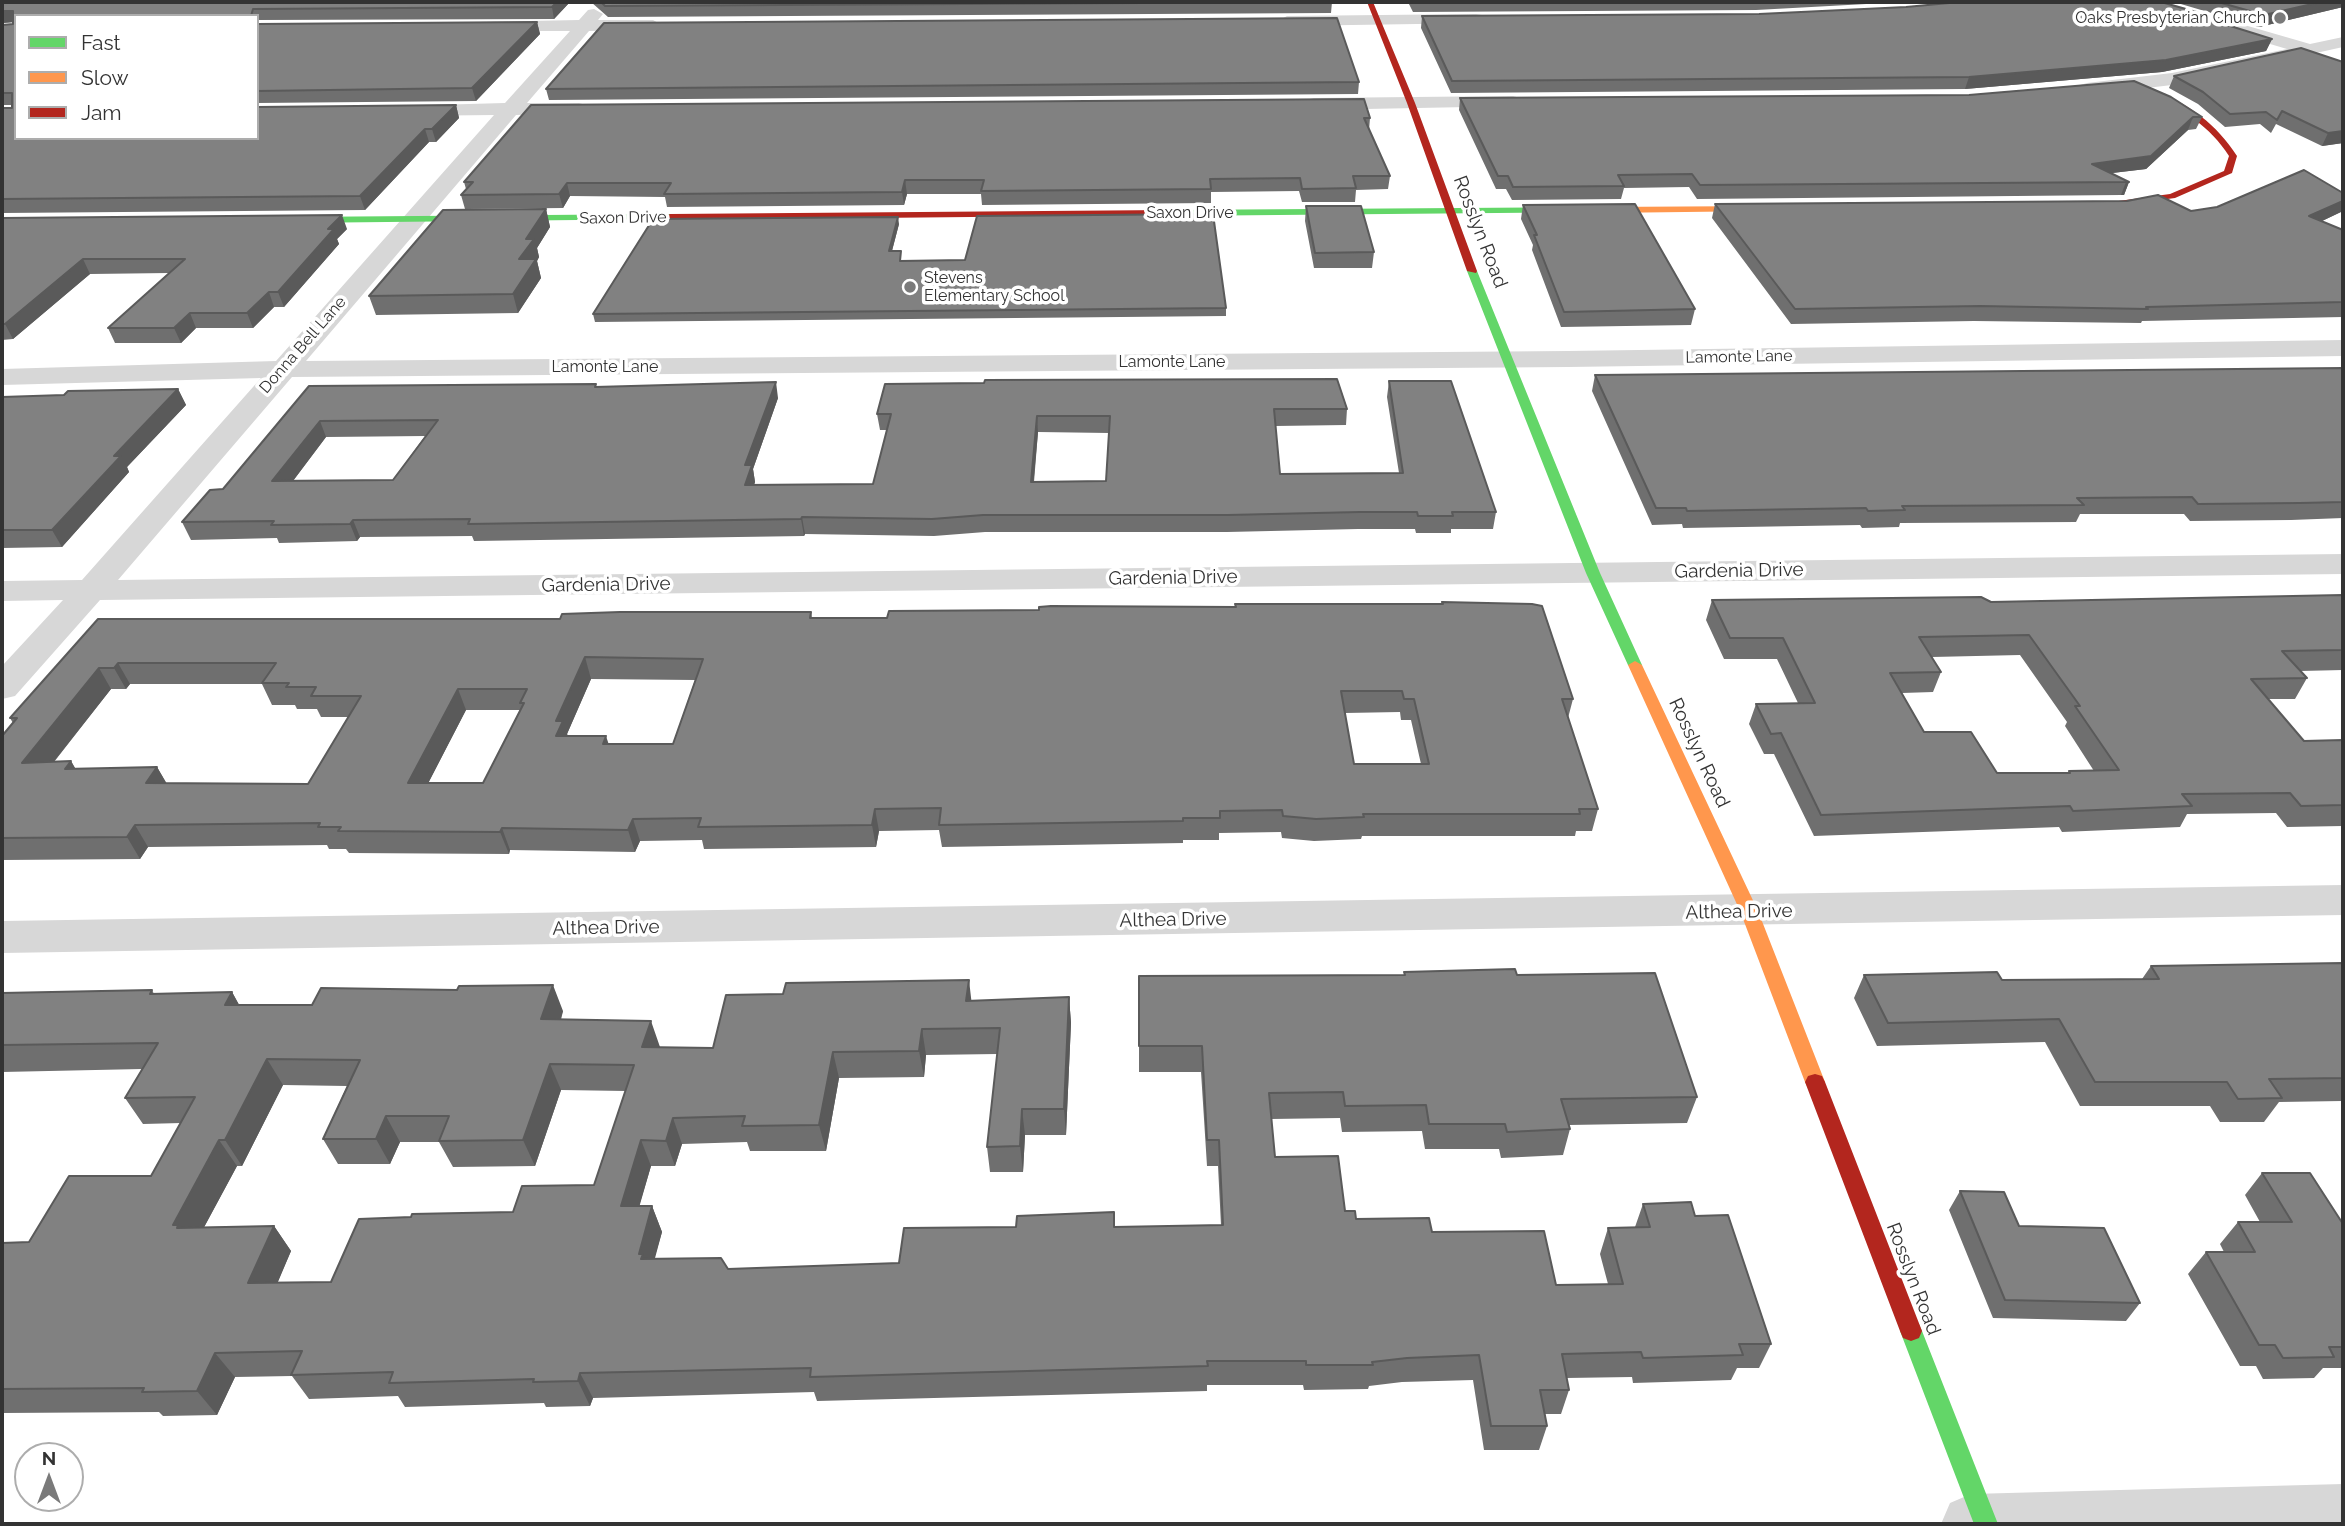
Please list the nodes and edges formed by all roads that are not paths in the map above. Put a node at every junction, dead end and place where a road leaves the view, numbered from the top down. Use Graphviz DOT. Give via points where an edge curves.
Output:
graph roads {
  1 [pos="604,2"];
  2 [pos="1370,2"];
  3 [pos="2148,2"];
  4 [pos="1496,19"];
  5 [pos="1377,20"];
  6 [pos="1267,21"];
  7 [pos="584,25"];
  8 [pos="667,25"];
  9 [pos="475,26"];
  10 [pos="2343,42"];
  11 [pos="2311,49"];
  12 [pos="2343,60"];
  13 [pos="2133,84"];
  14 [pos="2067,90"];
  15 [pos="1533,102"];
  16 [pos="1411,103"];
  17 [pos="1298,104"];
  18 [pos="510,109"];
  19 [pos="593,109"];
  20 [pos="390,110"];
  21 [pos="2097,205"];
  22 [pos="1774,208"];
  23 [pos="1449,211"];
  24 [pos="413,219"];
  25 [pos="276,220"];
  26 [pos="2343,348"];
  27 [pos="1508,359"];
  28 [pos="282,369"];
  29 [pos="2,377"];
  30 [pos="2343,564"];
  31 [pos="1593,573"];
  32 [pos="2,591"];
  33 [pos="90,591"];
  34 [pos="2,688"];
  35 [pos="2343,900"];
  36 [pos="1749,911"];
  37 [pos="2,937"];
  38 [pos="2343,1514"];
  39 [pos="1971,1524"];
  40 [pos="1985,1524"];
  1 -- 7 [label="street, Donna Bell Lane"];
  2 -- 5 [label="street, Rosslyn Road"];
  3 -- 11 [label="street"];
  4 -- 5 [label="street"];
  5 -- 6 [label="street"];
  5 -- 16 [label="street, Rosslyn Road"];
  7 -- 8 [label="street"];
  7 -- 9 [label="street"];
  7 -- 18 [label="street, Donna Bell Lane"];
  10 -- 11 [label="street"];
  11 -- 12 [label="street"];
  11 -- 13 [label="street"];
  13 -- 14 [label="street"];
  13 -- 21 [label="street" via="2202,118 2226,140 2233,156 2228,173 2170,198"];
  15 -- 16 [label="street"];
  16 -- 17 [label="street"];
  16 -- 23 [label="street, Rosslyn Road"];
  18 -- 19 [label="street"];
  18 -- 20 [label="street"];
  18 -- 24 [label="street, Donna Bell Lane"];
  22 -- 23 [label="street, Saxon Drive"];
  23 -- 24 [label="street, Saxon Drive"];
  23 -- 27 [label="street, Rosslyn Road"];
  24 -- 25 [label="street, Saxon Drive"];
  24 -- 28 [label="street, Donna Bell Lane"];
  26 -- 27 [label="street, Lamonte Lane"];
  27 -- 28 [label="street, Lamonte Lane"];
  27 -- 31 [label="street, Rosslyn Road"];
  28 -- 29 [label="street, Lamonte Lane"];
  28 -- 33 [label="street, Donna Bell Lane"];
  30 -- 31 [label="street, Gardenia Drive"];
  31 -- 33 [label="street, Gardenia Drive"];
  31 -- 36 [label="street, Rosslyn Road"];
  32 -- 33 [label="street, Gardenia Drive"];
  33 -- 34 [label="street, Donna Bell Lane"];
  35 -- 36 [label="street, Althea Drive"];
  36 -- 37 [label="street, Althea Drive"];
  36 -- 40 [label="street, Rosslyn Road"];
  38 -- 40 [label="street"];
  39 -- 40 [label="street"];
}
